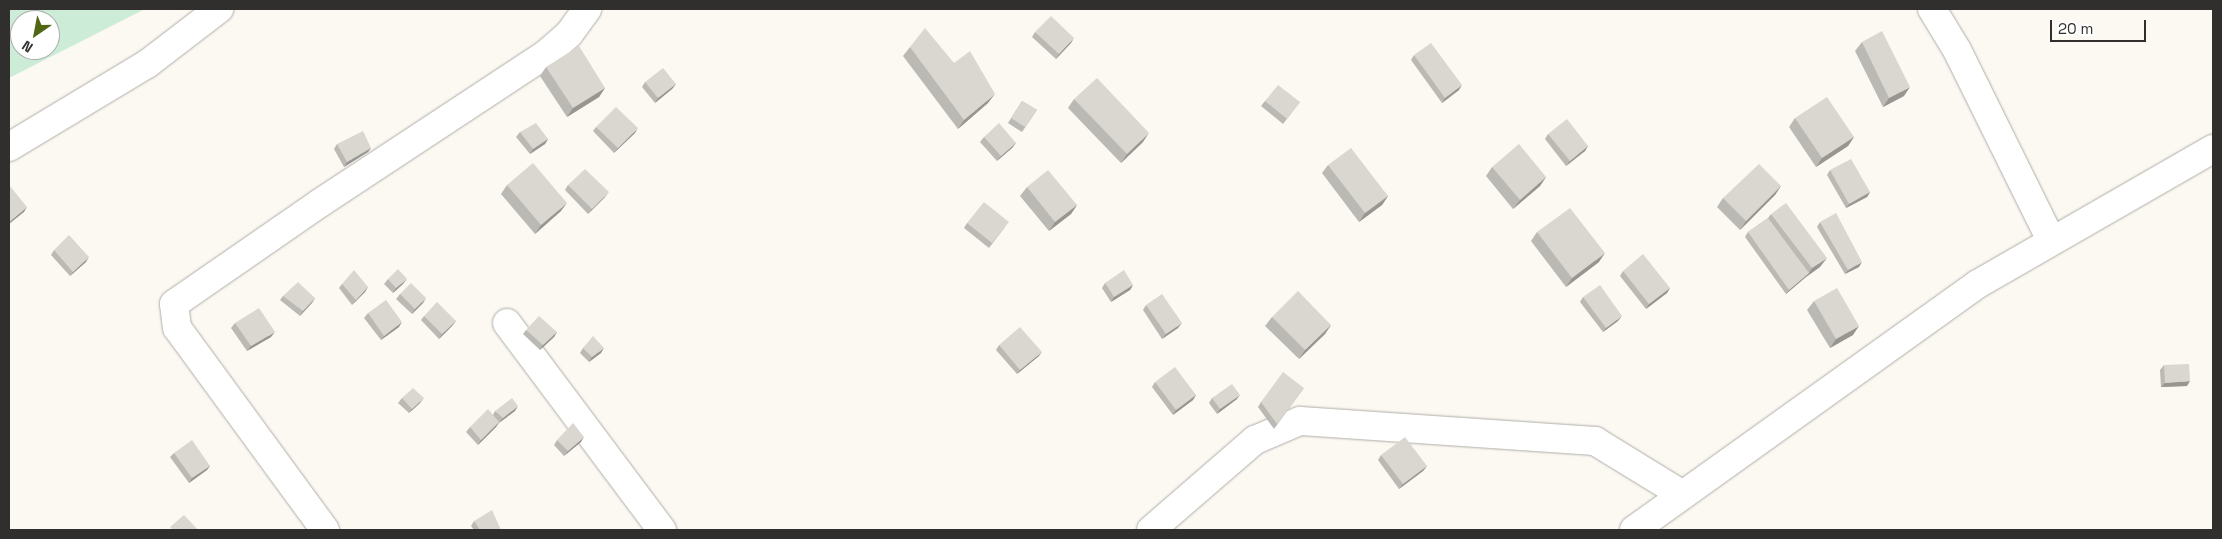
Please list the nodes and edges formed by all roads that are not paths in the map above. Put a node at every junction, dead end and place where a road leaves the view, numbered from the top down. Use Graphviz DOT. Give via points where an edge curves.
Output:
graph roads {
  1 [pos="219,9"];
  2 [pos="587,9"];
  3 [pos="1932,9"];
  4 [pos="9,147"];
  5 [pos="2213,149"];
  6 [pos="2051,240"];
  7 [pos="507,323"];
  8 [pos="1683,495"];
  9 [pos="325,530"];
  10 [pos="662,530"];
  11 [pos="1151,530"];
  12 [pos="1634,530"];
  1 -- 4 [label="street" via="147,64"];
  2 -- 9 [label="street" via="569,34 546,54 174,304 177,328"];
  3 -- 6 [label="street" via="1957,50"];
  5 -- 6 [label="street"];
  6 -- 8 [label="street" via="1978,284"];
  7 -- 10 [label="street"];
  8 -- 11 [label="street" via="1595,441 1300,421 1255,440"];
  8 -- 12 [label="street"];
}
